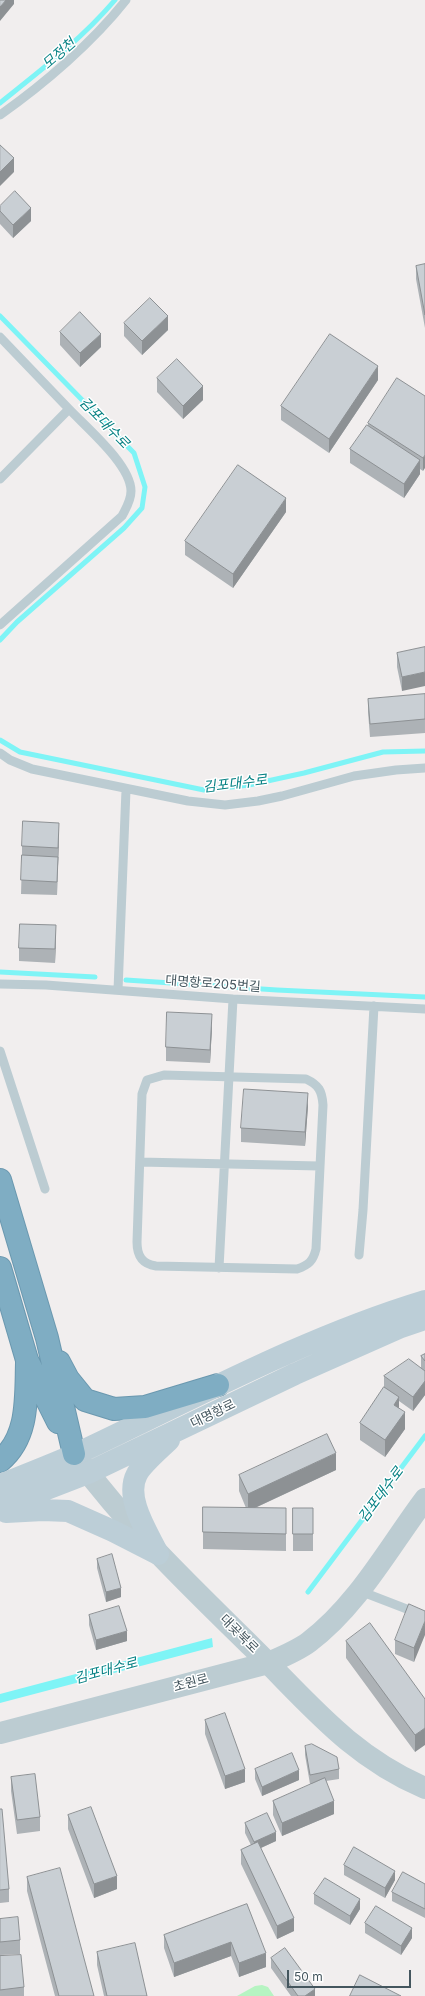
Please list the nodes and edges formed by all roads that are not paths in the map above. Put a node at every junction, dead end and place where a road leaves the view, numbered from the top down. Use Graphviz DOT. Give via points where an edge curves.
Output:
graph roads {
  1 [pos="126,0"];
  2 [pos="0,115"];
  3 [pos="0,337"];
  4 [pos="69,409"];
  5 [pos="0,479"];
  6 [pos="0,625"];
  7 [pos="0,753"];
  8 [pos="425,768"];
  9 [pos="126,790"];
  10 [pos="0,984"];
  11 [pos="118,990"];
  12 [pos="233,999"];
  13 [pos="374,1006"];
  14 [pos="425,1009"];
  15 [pos="0,1051"];
  16 [pos="228,1077"];
  17 [pos="140,1162"];
  18 [pos="224,1164"];
  19 [pos="319,1166"];
  20 [pos="0,1180"];
  21 [pos="45,1189"];
  22 [pos="359,1255"];
  23 [pos="0,1268"];
  24 [pos="219,1268"];
  25 [pos="425,1300"];
  26 [pos="425,1319"];
  27 [pos="47,1338"];
  28 [pos="27,1360"];
  29 [pos="218,1385"];
  30 [pos="176,1431"];
  31 [pos="74,1454"];
  32 [pos="0,1461"];
  33 [pos="88,1473"];
  34 [pos="0,1485"];
  35 [pos="425,1499"];
  36 [pos="0,1507"];
  37 [pos="0,1513"];
  38 [pos="158,1554"];
  39 [pos="358,1591"];
  40 [pos="425,1616"];
  41 [pos="268,1663"];
  42 [pos="0,1734"];
  43 [pos="425,1788"];
  1 -- 2 [label="lane" via="111,19 76,53"];
  3 -- 4 [label="lane"];
  4 -- 5 [label="lane"];
  4 -- 6 [label="lane" via="113,455 128,475 131,490 129,504 122,516"];
  7 -- 9 [label="lane" via="32,769"];
  8 -- 9 [label="lane" via="354,776 258,802 225,805"];
  9 -- 11 [label="lane"];
  10 -- 11 [label="lane, 대명항로205번길"];
  11 -- 12 [label="lane, 대명항로205번길"];
  12 -- 13 [label="lane, 대명항로205번길"];
  12 -- 16 [label="lane"];
  13 -- 14 [label="lane, 대명항로205번길"];
  13 -- 22 [label="lane"];
  15 -- 21 [label="lane"];
  16 -- 17 [label="lane" via="164,1075 147,1080 142,1094"];
  16 -- 18 [label="lane"];
  16 -- 19 [label="lane" via="306,1079 314,1082 320,1088 323,1105"];
  17 -- 18 [label="lane"];
  17 -- 24 [label="lane" via="137,1251 141,1259 147,1265"];
  18 -- 19 [label="lane"];
  18 -- 24 [label="lane"];
  19 -- 24 [label="lane" via="313,1260 307,1266 297,1269"];
  20 -- 27 [label="highway"];
  23 -- 28 [label="highway"];
  25 -- 29 [label="main road, 대명항로" via="378,1315 293,1350"];
  26 -- 30 [label="main road, 대명항로" via="295,1374"];
  27 -- 29 [label="highway" via="68,1379 85,1400 114,1409 145,1407"];
  27 -- 31 [label="highway"];
  28 -- 31 [label="highway"];
  28 -- 32 [label="highway" via="26,1406 21,1432 10,1452"];
  29 -- 31 [label="main road, 대명항로"];
  30 -- 33 [label="main road, 대명항로"];
  30 -- 38 [label="main road" via="137,1474 133,1492 135,1508"];
  31 -- 33 [label="street, 대곶북로"];
  31 -- 34 [label="main road, 대명항로"];
  33 -- 36 [label="main road, 대명항로"];
  33 -- 38 [label="street, 대곶북로" via="110,1502"];
  35 -- 39 [label="street, 초원로"];
  37 -- 38 [label="main road" via="68,1511"];
  38 -- 41 [label="street, 대곶북로"];
  39 -- 40 [label="lane"];
  39 -- 41 [label="street, 초원로" via="350,1603 309,1642"];
  41 -- 42 [label="street, 초원로"];
  41 -- 43 [label="street, 대곶북로" via="350,1744 385,1768"];
}
